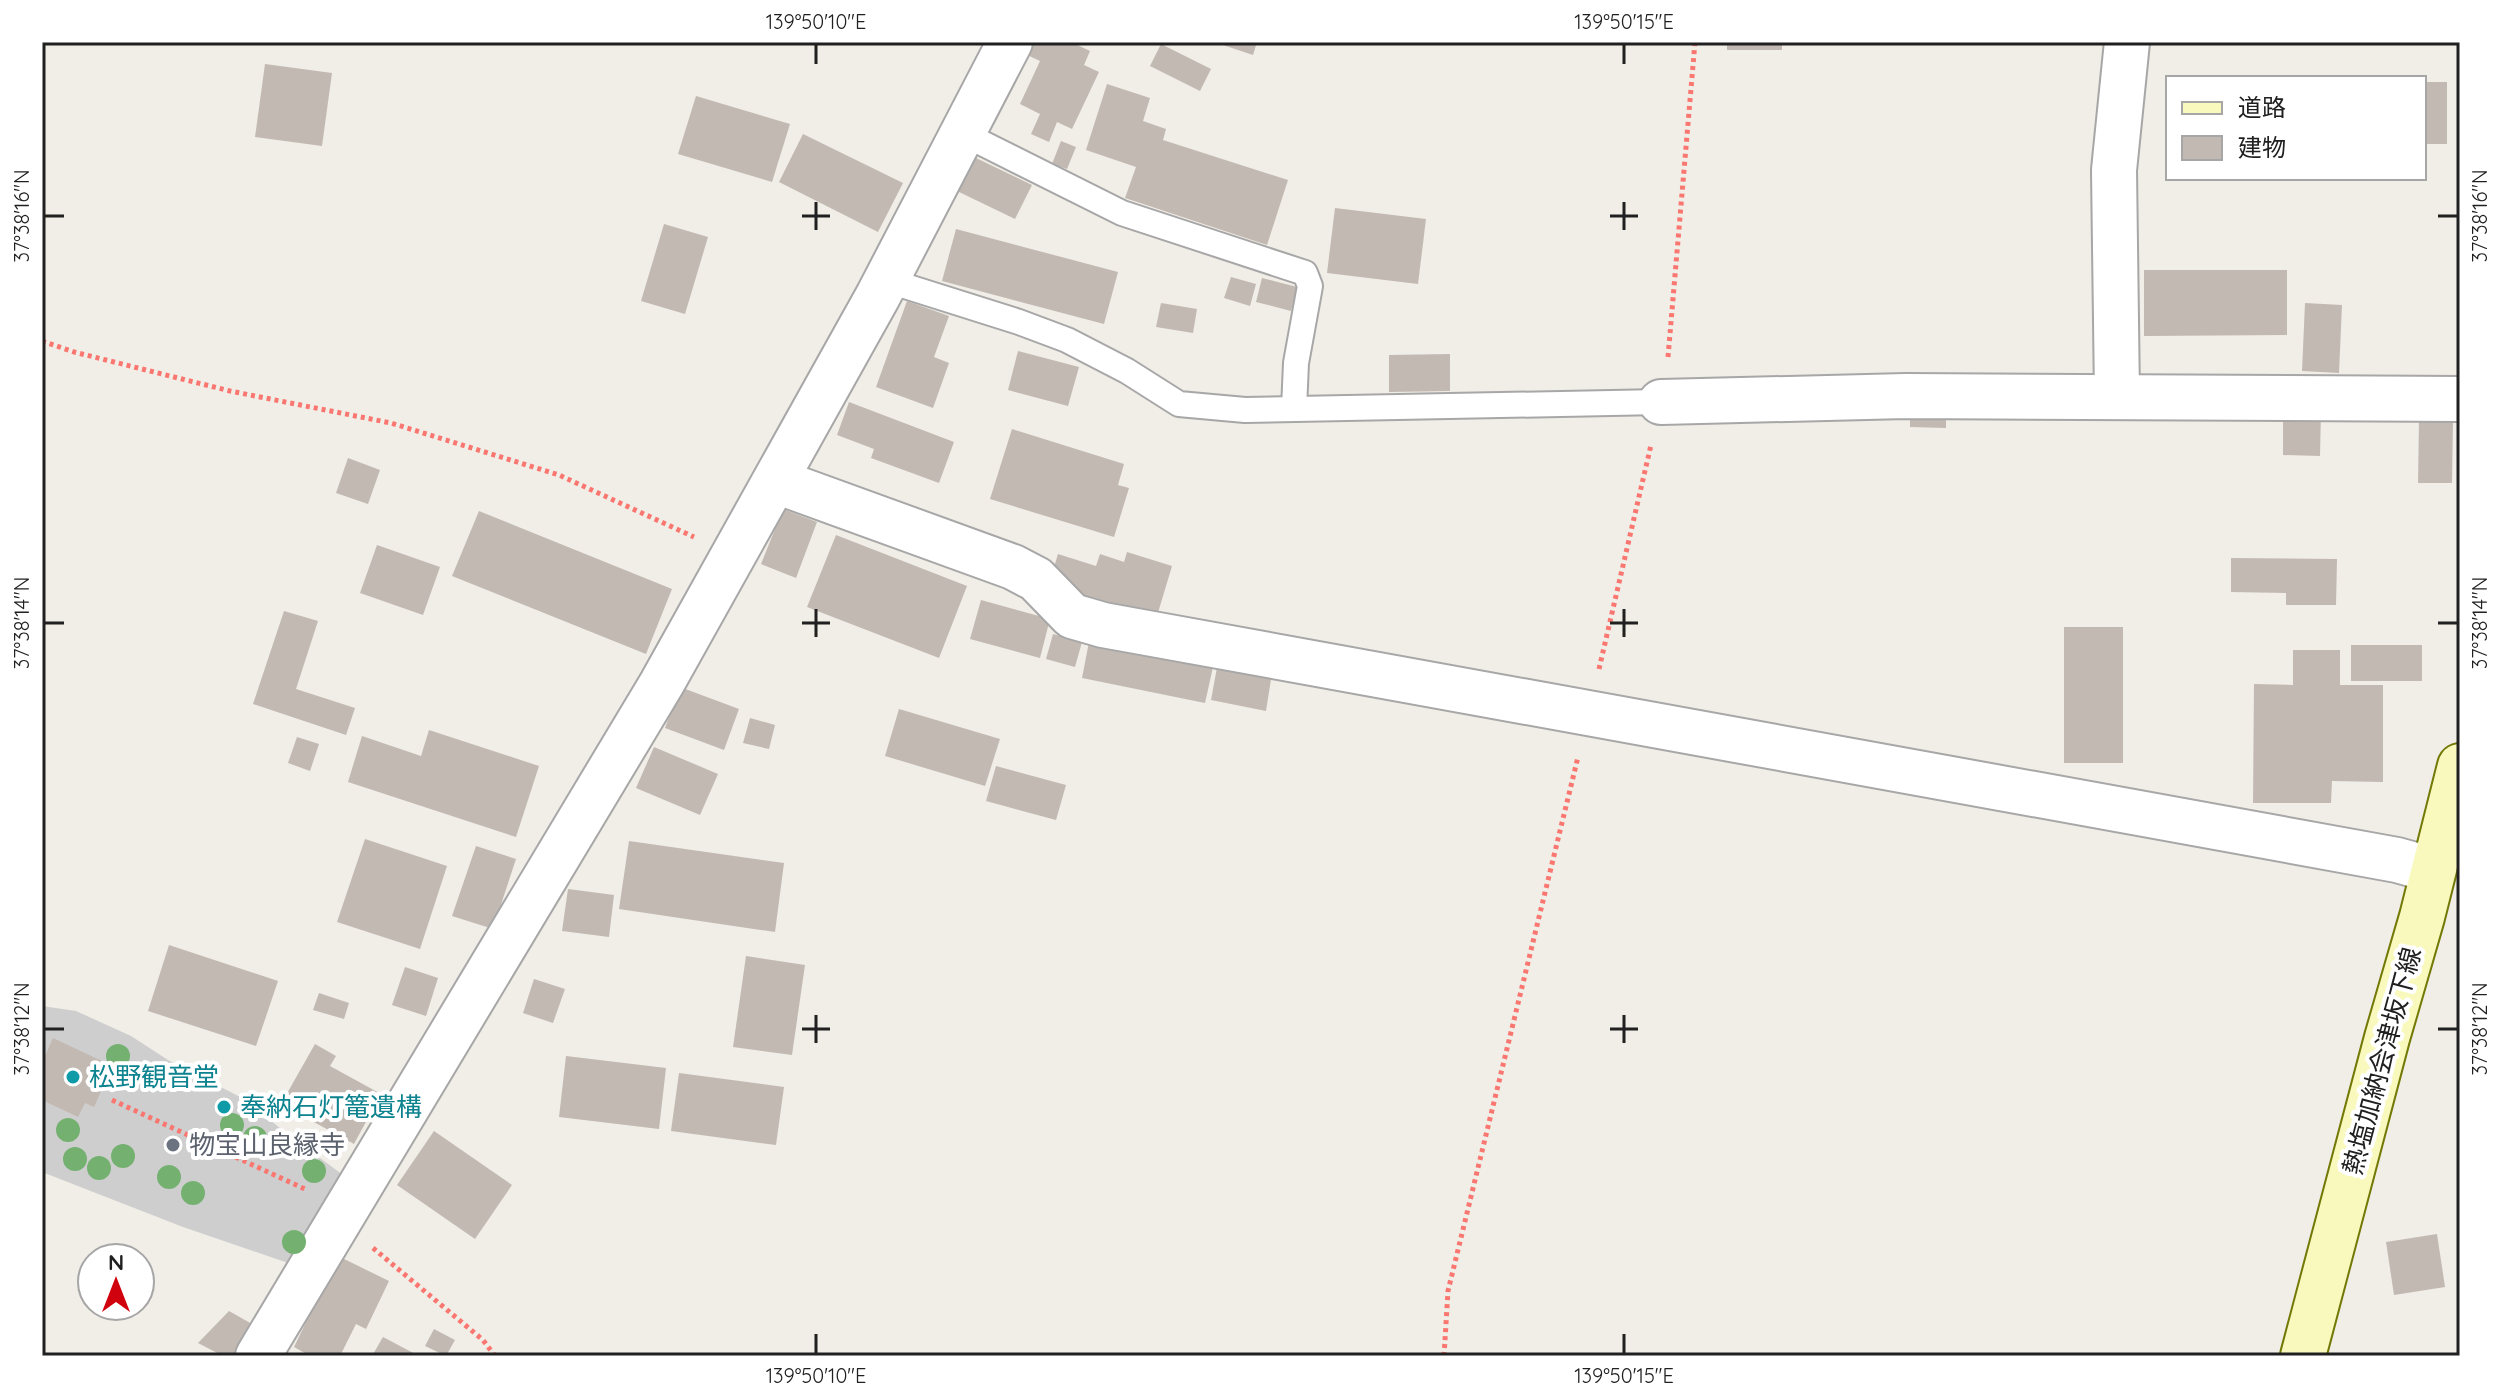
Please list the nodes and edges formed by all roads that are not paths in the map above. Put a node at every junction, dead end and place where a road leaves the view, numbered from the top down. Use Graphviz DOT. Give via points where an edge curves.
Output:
graph roads {
  1 [pos="1010,42"];
  2 [pos="2127,42"];
  3 [pos="962,133"];
  4 [pos="886,280"];
  5 [pos="2117,396"];
  6 [pos="2460,399"];
  7 [pos="1661,402"];
  8 [pos="1294,409"];
  9 [pos="776,481"];
  10 [pos="2460,766"];
  11 [pos="2433,870"];
  12 [pos="258,1356"];
  13 [pos="2303,1356"];
  1 -- 3 [label="street"];
  2 -- 5 [label="street" via="2114,170"];
  3 -- 4 [label="street"];
  3 -- 8 [label="lane" via="1122,213 1305,273 1310,286"];
  4 -- 8 [label="lane" via="1067,340 1179,404"];
  4 -- 9 [label="street"];
  5 -- 6 [label="street"];
  5 -- 7 [label="street"];
  7 -- 8 [label="lane"];
  9 -- 11 [label="street" via="1013,567 1036,579 1072,616 1103,625"];
  9 -- 12 [label="street" via="662,683"];
  10 -- 11 [label="main road, 熱塩加納会津坂下線"];
  11 -- 13 [label="main road, 熱塩加納会津坂下線"];
}
